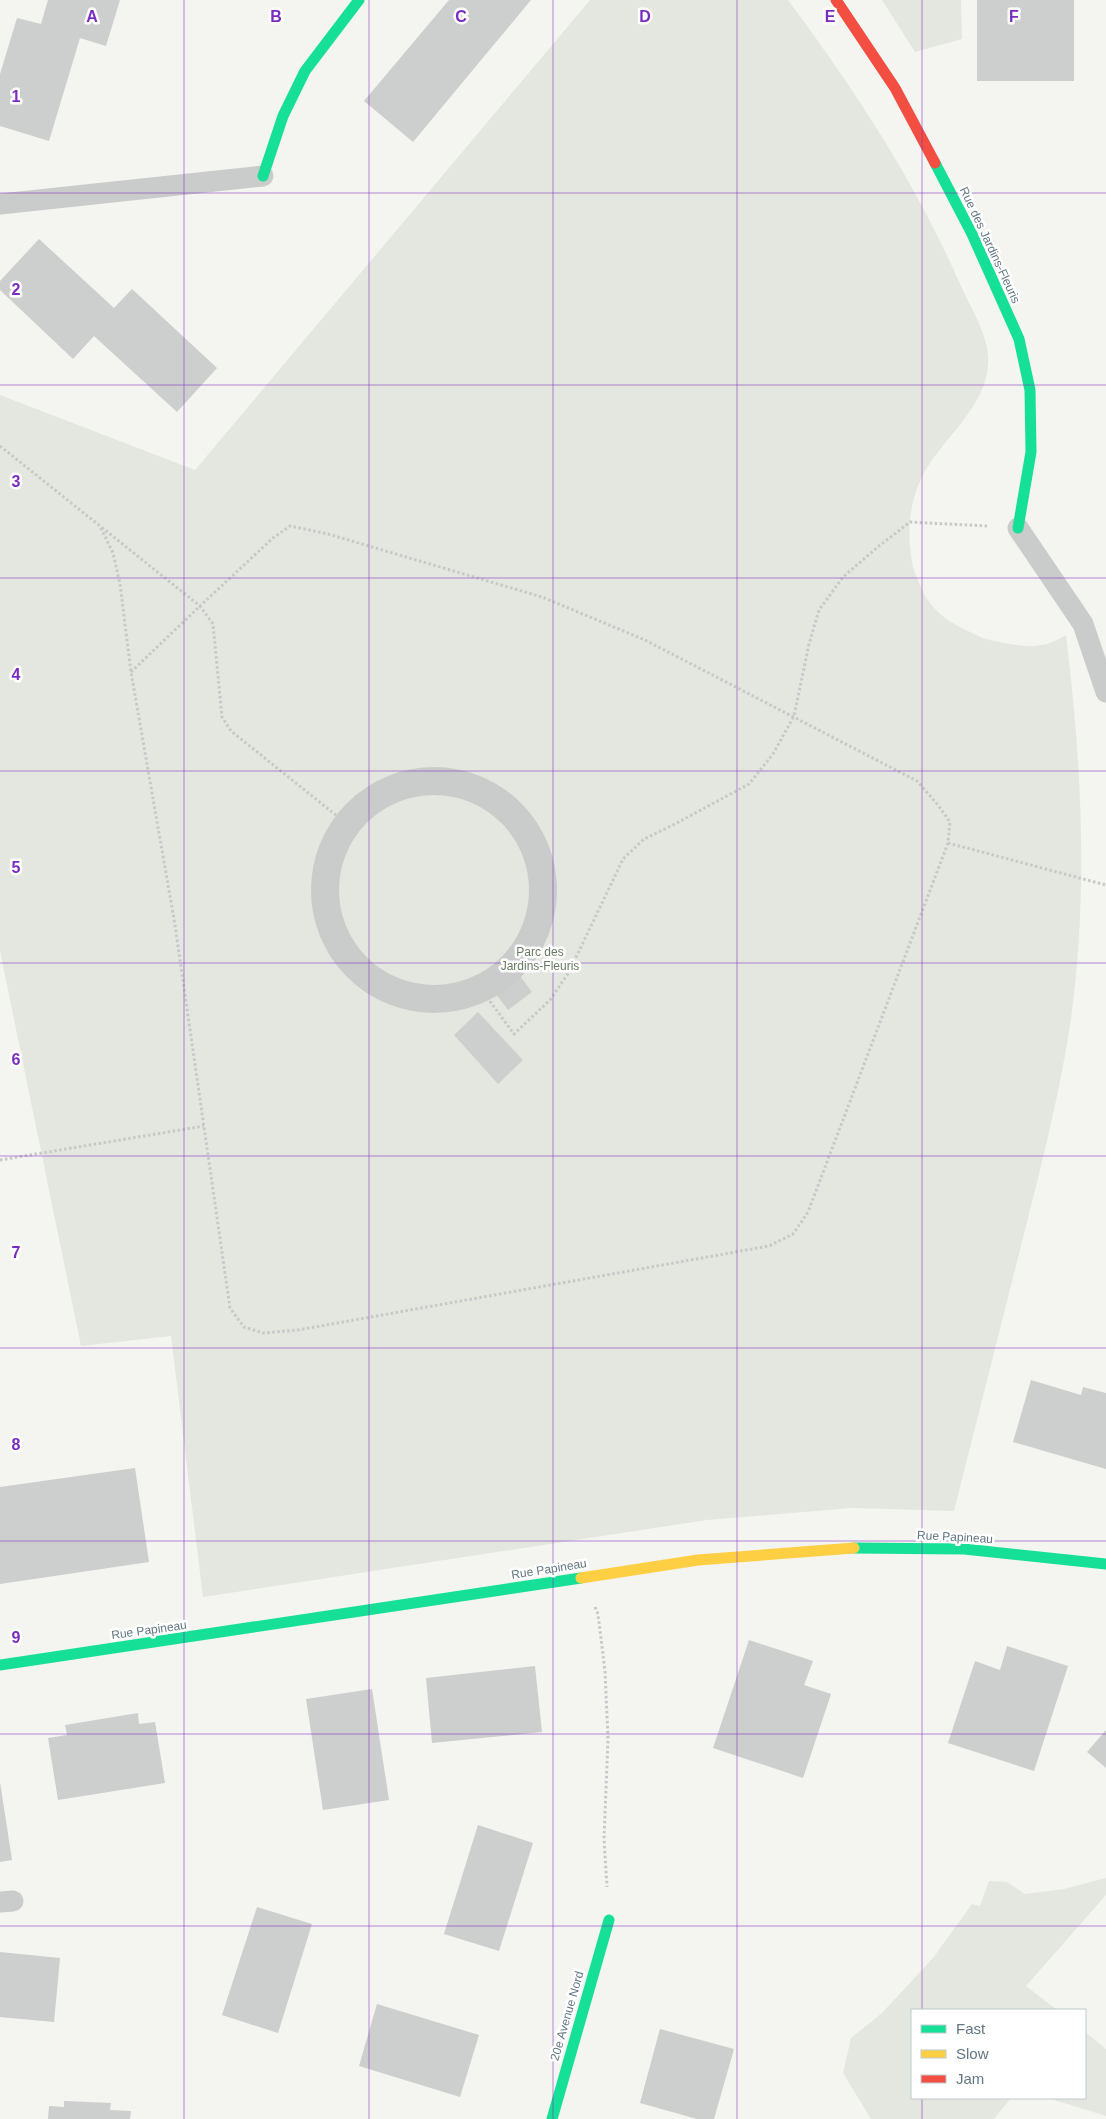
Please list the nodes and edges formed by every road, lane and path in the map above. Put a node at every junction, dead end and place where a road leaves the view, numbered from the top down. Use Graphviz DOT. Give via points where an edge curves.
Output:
graph roads {
  1 [pos="359,0"];
  2 [pos="836,0"];
  3 [pos="263,176"];
  4 [pos="0,204"];
  5 [pos="0,446"];
  6 [pos="100,526"];
  7 [pos="1018,528"];
  8 [pos="200,606"];
  9 [pos="131,672"];
  10 [pos="1106,692"];
  11 [pos="794,716"];
  12 [pos="347,824"];
  13 [pos="948,843"];
  14 [pos="1106,885"];
  15 [pos="481,990"];
  16 [pos="204,1126"];
  17 [pos="0,1160"];
  18 [pos="1106,1564"];
  19 [pos="584,1578"];
  20 [pos="0,1665"];
  21 [pos="609,1920"];
  22 [pos="552,2119"];
  1 -- 3 [label="street" via="305,71 282,116"];
  2 -- 7 [label="street, Rue des Jardins-Fleuris" via="895,88 972,234 1018,339 1030,390 1031,452"];
  3 -- 4 [label="lane"];
  5 -- 6 [label="path"];
  6 -- 8 [label="path"];
  6 -- 9 [label="path" via="113,553 120,584"];
  7 -- 10 [label="lane" via="1083,624"];
  7 -- 11 [label="path" via="910,522 879,546 843,577 820,610 809,644"];
  8 -- 9 [label="path"];
  8 -- 11 [label="path" via="290,526 328,534 542,597 645,640"];
  8 -- 12 [label="path" via="213,624 222,717 231,731"];
  9 -- 16 [label="path" via="175,925"];
  11 -- 13 [label="path" via="916,781 950,822"];
  11 -- 15 [label="path" via="773,754 749,784 644,839 623,859 569,972 550,1000 526,1024 514,1034"];
  12 -- 15 [label="street" via="328,863 326,906 331,928 354,965 389,990 410,997 432,1000"];
  12 -- 15 [label="street" via="382,794 404,785 427,781 473,788 494,798 512,813 526,831 543,874 544,898 540,921 518,962"];
  13 -- 14 [label="path"];
  13 -- 16 [label="path" via="808,1212 793,1234 769,1246 298,1330 263,1333 244,1327 230,1308"];
  16 -- 17 [label="path"];
  18 -- 19 [label="street, Rue Papineau" via="944,1548 815,1549 698,1560"];
  19 -- 20 [label="street, Rue Papineau"];
  19 -- 21 [label="path" via="598,1614 606,1671 608,1739 604,1839"];
  21 -- 22 [label="street, 20e Avenue Nord"];
}
